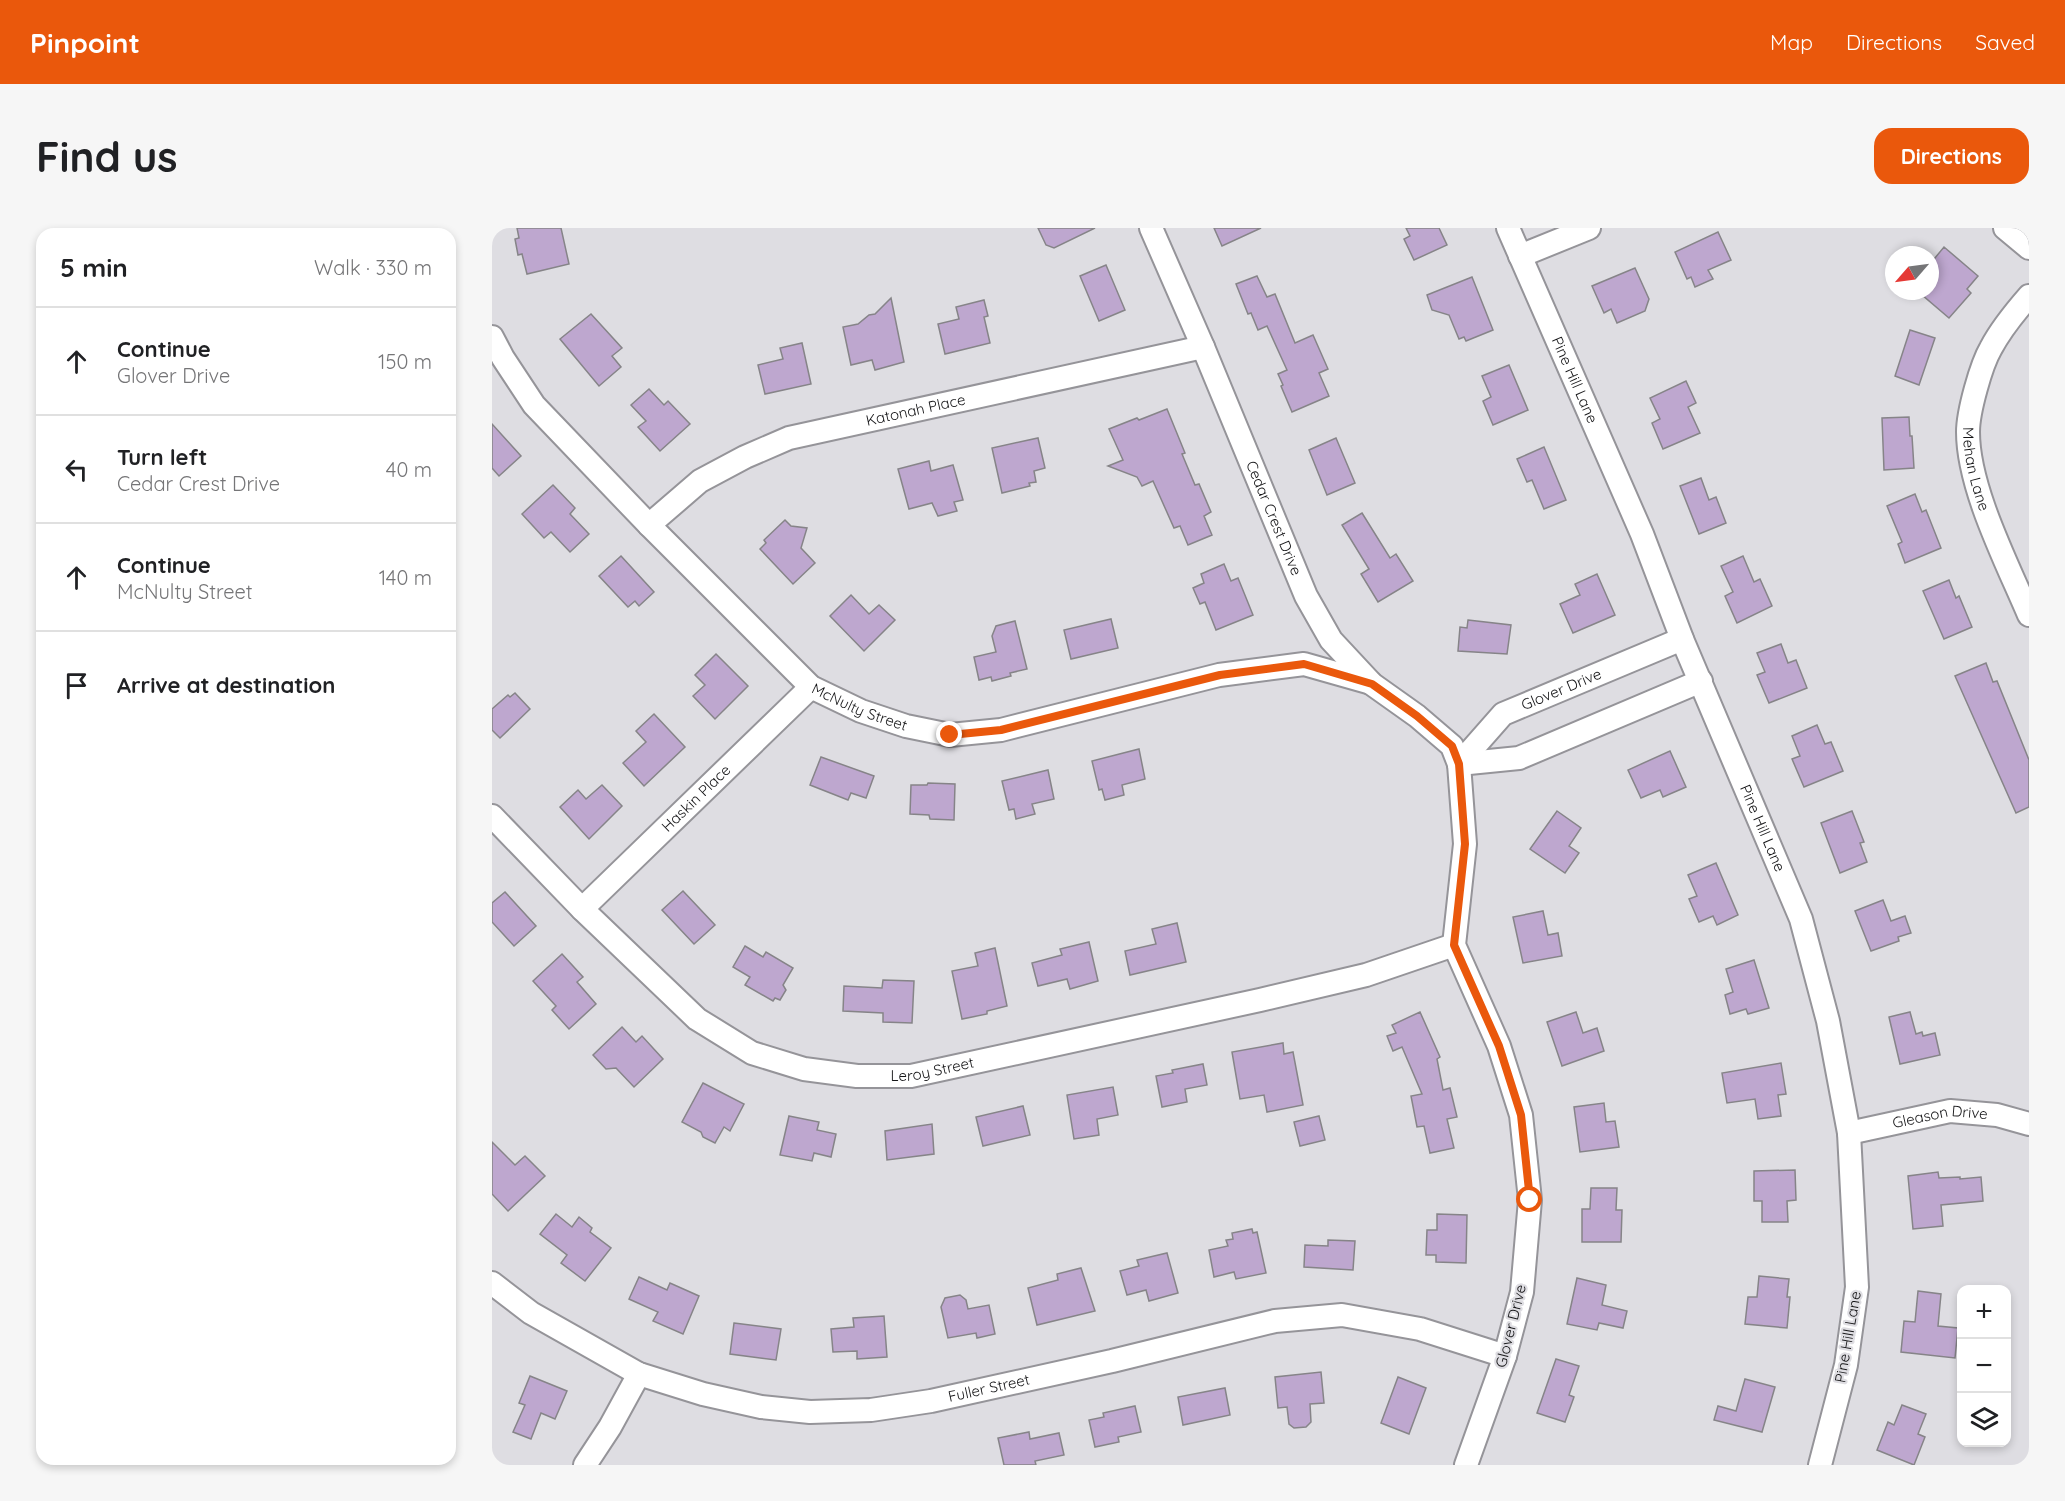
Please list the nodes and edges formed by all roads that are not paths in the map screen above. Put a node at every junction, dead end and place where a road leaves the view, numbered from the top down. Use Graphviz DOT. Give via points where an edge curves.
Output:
graph roads {
  1 [pos="1151,228"];
  2 [pos="1508,228"];
  3 [pos="1589,228"];
  4 [pos="2005,228"];
  5 [pos="2029,248"];
  6 [pos="1520,256"];
  7 [pos="2029,296"];
  8 [pos="492,337"];
  9 [pos="1203,347"];
  10 [pos="650,525"];
  11 [pos="2029,615"];
  12 [pos="1682,639"];
  13 [pos="1701,681"];
  14 [pos="1372,684"];
  15 [pos="811,687"];
  16 [pos="1459,764"];
  17 [pos="492,816"];
  18 [pos="582,909"];
  19 [pos="1454,945"];
  20 [pos="2029,1124"];
  21 [pos="1849,1132"];
  22 [pos="492,1283"];
  23 [pos="1505,1356"];
  24 [pos="639,1374"];
  25 [pos="585,1465"];
  26 [pos="1466,1465"];
  27 [pos="1820,1465"];
  1 -- 9 [label="street, Cedar Crest Drive"];
  2 -- 6 [label="street, Pine Hill Lane"];
  3 -- 6 [label="street"];
  4 -- 5 [label="street"];
  6 -- 12 [label="street, Pine Hill Lane" via="1642,534"];
  7 -- 11 [label="street, Mehan Lane" via="1990,349 1975,392 1968,431 1971,466 1984,506"];
  8 -- 10 [label="street, McNulty Street" via="534,405"];
  9 -- 10 [label="street, Katonah Place" via="789,438 700,481"];
  9 -- 14 [label="street, Cedar Crest Drive" via="1306,596 1331,640"];
  10 -- 15 [label="street, McNulty Street"];
  12 -- 13 [label="street, Pine Hill Lane"];
  12 -- 16 [label="street, Glover Drive" via="1503,714"];
  13 -- 16 [label="street" via="1519,758"];
  13 -- 21 [label="street, Pine Hill Lane" via="1801,919 1828,1021"];
  14 -- 15 [label="street, McNulty Street" via="1304,664 1220,675 1001,730 950,735 861,711"];
  14 -- 16 [label="street, Cedar Crest Drive" via="1452,746"];
  15 -- 18 [label="street, Haskin Place"];
  16 -- 19 [label="street" via="1465,844"];
  17 -- 18 [label="street, Leroy Street"];
  18 -- 19 [label="street, Leroy Street" via="697,1019 752,1053 804,1070 857,1076 911,1076 1366,975"];
  19 -- 23 [label="street, Glover Drive" via="1499,1046 1521,1115 1530,1200 1522,1292"];
  20 -- 21 [label="street, Gleason Drive" via="1997,1114 1950,1111"];
  21 -- 27 [label="street, Pine Hill Lane" via="1857,1287 1846,1365"];
  22 -- 24 [label="street, Fuller Street" via="531,1313"];
  23 -- 24 [label="street, Fuller Street" via="1420,1329 1342,1316 1275,1321 931,1401 872,1410 810,1412 761,1407 703,1395"];
  23 -- 26 [label="street, Glover Drive"];
  24 -- 25 [label="street"];
}
